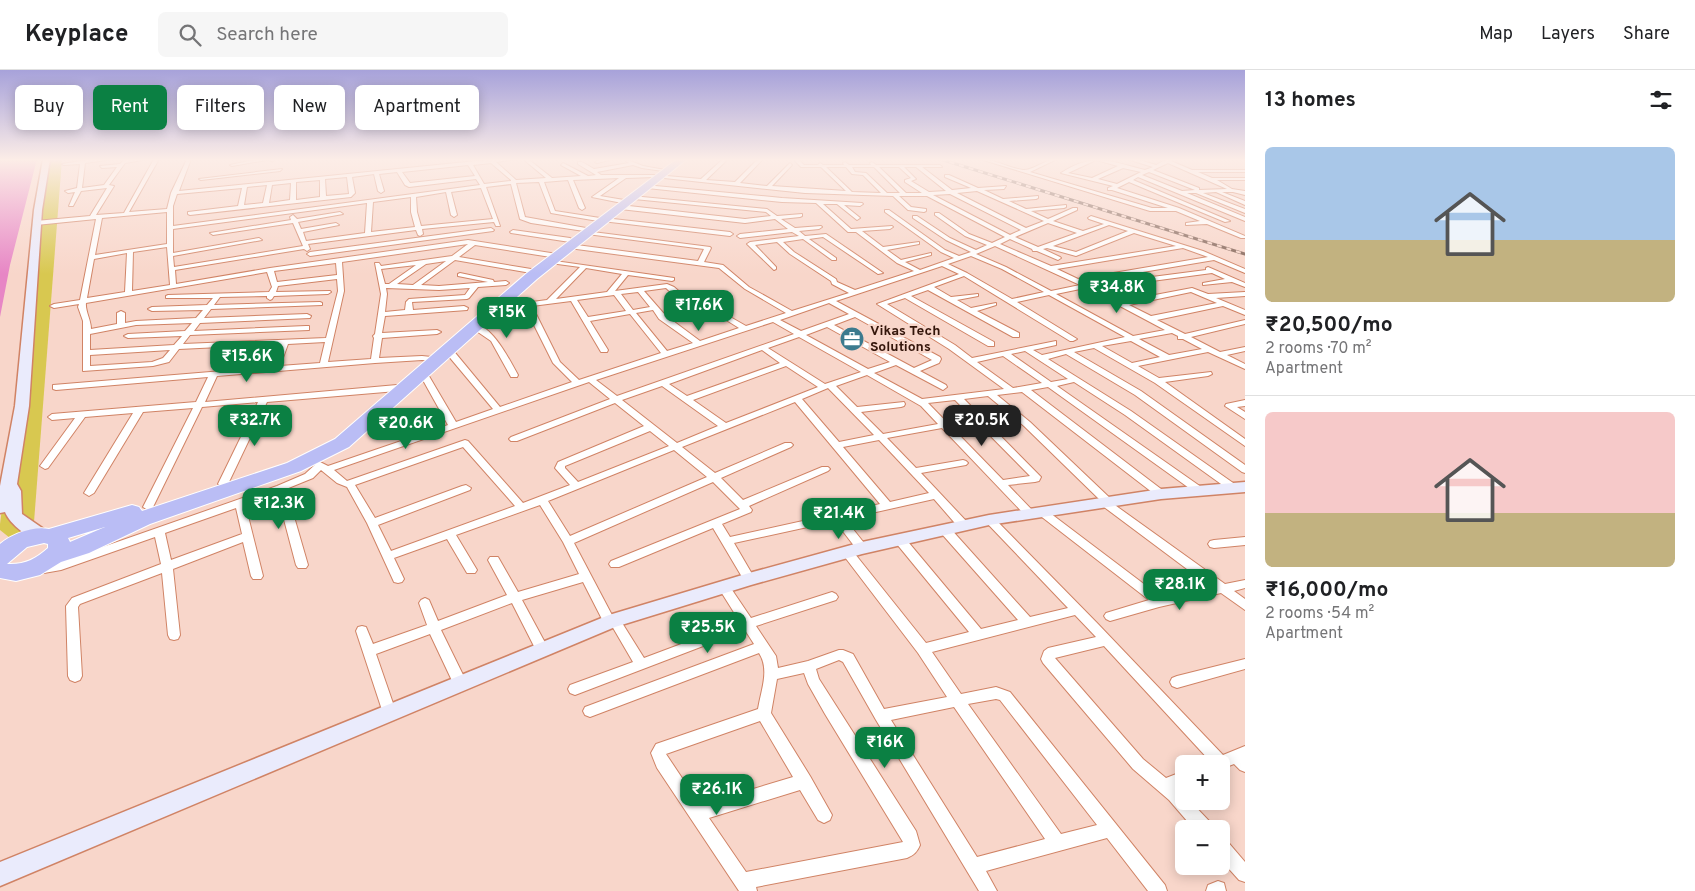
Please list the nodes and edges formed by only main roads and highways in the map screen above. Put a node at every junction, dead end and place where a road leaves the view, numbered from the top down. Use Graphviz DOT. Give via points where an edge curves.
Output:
graph roads {
  1 [pos="630,197"];
  2 [pos="559,252"];
  3 [pos="435,360"];
  4 [pos="46,548"];
  5 [pos="3,564"];
  1 -- 2 [label="highway"];
  2 -- 3 [label="highway"];
  2 -- 3 [label="highway" via="510,284"];
  3 -- 4 [label="highway" via="344,434 322,447 290,462 148,507"];
  3 -- 4 [label="highway" via="319,465 271,476 142,519 81,546"];
  4 -- 5 [label="highway"];
  4 -- 5 [label="highway" via="21,572"];
}
